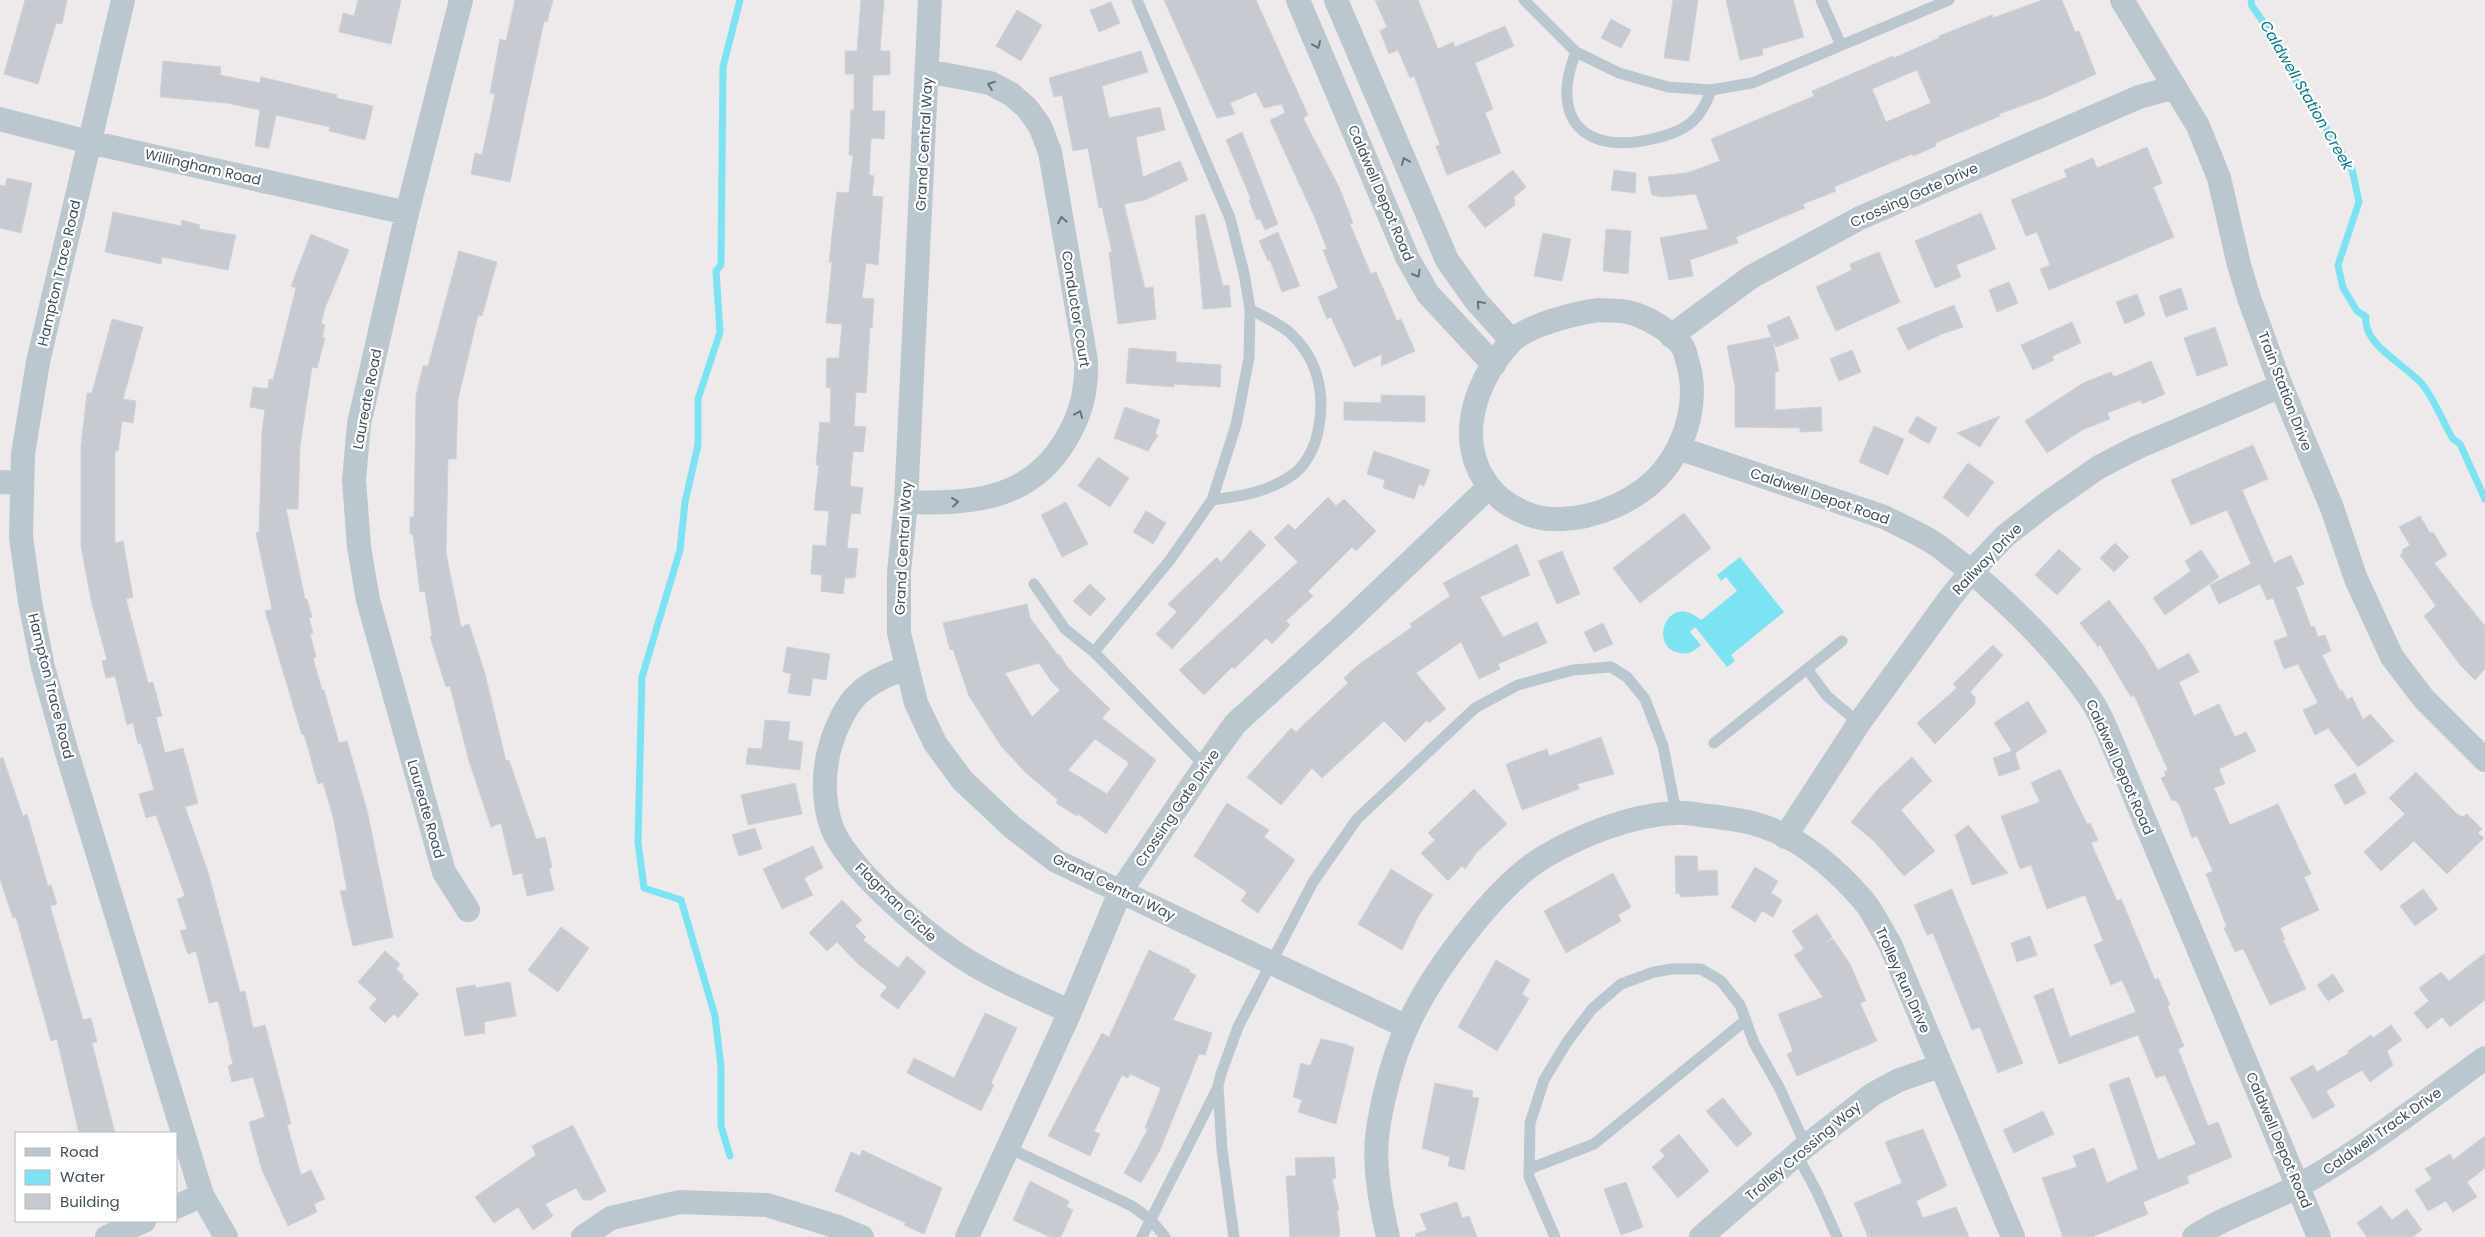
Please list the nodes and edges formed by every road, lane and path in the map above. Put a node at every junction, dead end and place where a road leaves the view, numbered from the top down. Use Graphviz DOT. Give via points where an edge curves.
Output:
graph roads {
  1 [pos="123,0"];
  2 [pos="461,0"];
  3 [pos="930,0"];
  4 [pos="1137,0"];
  5 [pos="1298,0"];
  6 [pos="1336,0"];
  7 [pos="1524,0"];
  8 [pos="1821,0"];
  9 [pos="1949,0"];
  10 [pos="2122,0"];
  11 [pos="1841,45"];
  12 [pos="1576,52"];
  13 [pos="927,71"];
  14 [pos="2175,87"];
  15 [pos="1711,90"];
  16 [pos="0,119"];
  17 [pos="89,142"];
  18 [pos="407,213"];
  19 [pos="1250,309"];
  20 [pos="1671,336"];
  21 [pos="1512,341"];
  22 [pos="1494,365"];
  23 [pos="2281,386"];
  24 [pos="1678,448"];
  25 [pos="10,482"];
  26 [pos="1488,488"];
  27 [pos="1212,500"];
  28 [pos="906,502"];
  29 [pos="1970,573"];
  30 [pos="1034,584"];
  31 [pos="1842,641"];
  32 [pos="1094,652"];
  33 [pos="907,668"];
  34 [pos="1807,669"];
  35 [pos="1860,723"];
  36 [pos="1714,744"];
  37 [pos="2485,760"];
  38 [pos="1205,766"];
  39 [pos="1676,812"];
  40 [pos="1785,837"];
  41 [pos="1120,892"];
  42 [pos="468,910"];
  43 [pos="1273,962"];
  44 [pos="1070,1012"];
  45 [pos="1746,1020"];
  46 [pos="1407,1027"];
  47 [pos="2485,1058"];
  48 [pos="1940,1066"];
  49 [pos="1218,1086"];
  50 [pos="1008,1148"];
  51 [pos="1801,1150"];
  52 [pos="1529,1170"];
  53 [pos="2298,1186"];
  54 [pos="202,1195"];
  55 [pos="178,1205"];
  56 [pos="1151,1220"];
  57 [pos="142,1222"];
  58 [pos="106,1237"];
  59 [pos="226,1237"];
  60 [pos="583,1237"];
  61 [pos="862,1237"];
  62 [pos="967,1237"];
  63 [pos="1142,1237"];
  64 [pos="1165,1237"];
  65 [pos="1234,1237"];
  66 [pos="1388,1237"];
  67 [pos="1555,1237"];
  68 [pos="1701,1237"];
  69 [pos="1838,1237"];
  70 [pos="2013,1237"];
  71 [pos="2194,1237"];
  72 [pos="2319,1237"];
  1 -- 17 [label="street, Hampton Trace Road"];
  2 -- 18 [label="street, Laureate Road"];
  3 -- 13 [label="street, Grand Central Way"];
  4 -- 19 [label="lane" via="1230,218"];
  5 -- 22 [label="street, Caldwell Depot Road, one-way" via="1408,257 1428,294"];
  21 -- 6 [label="street, one-way" via="1476,301 1447,260"];
  7 -- 12 [label="lane"];
  8 -- 11 [label="lane"];
  9 -- 11 [label="lane"];
  10 -- 14 [label="street, Train Station Drive"];
  11 -- 15 [label="lane" via="1752,83"];
  12 -- 15 [label="lane" via="1619,73 1668,87"];
  12 -- 15 [label="lane" via="1568,73 1565,95 1568,111 1580,128 1603,142 1639,142 1665,136 1693,121 1707,104"];
  13 -- 28 [label="street, Grand Central Way"];
  28 -- 13 [label="street, Conductor Court, one-way" via="973,500 1001,494 1035,478 1056,456 1070,433 1081,412 1086,384 1086,361 1059,200 1050,152 1040,126 1011,94 990,83"];
  14 -- 20 [label="street, Crossing Gate Drive" via="2139,98 1860,218 1751,277"];
  14 -- 23 [label="street, Train Station Drive" via="2198,126 2219,178 2239,265"];
  16 -- 17 [label="street, Willingham Road"];
  17 -- 18 [label="street, Willingham Road"];
  17 -- 25 [label="street, Hampton Trace Road" via="28,418"];
  18 -- 42 [label="street, Laureate Road" via="359,424 354,480 359,547 368,600 444,872"];
  19 -- 27 [label="lane" via="1249,358 1236,425"];
  19 -- 27 [label="lane" via="1289,332 1310,356 1321,386 1321,414 1315,447 1295,472 1260,493"];
  20 -- 21 [label="street" via="1658,325 1631,312 1599,310 1573,314 1542,325"];
  20 -- 24 [label="street" via="1683,347 1691,372 1688,422"];
  21 -- 22 [label="street"];
  22 -- 26 [label="street" via="1483,382 1471,424 1472,449"];
  23 -- 29 [label="street, Railway Drive" via="2138,447 2100,468 2012,531"];
  23 -- 37 [label="street, Train Station Drive" via="2332,508 2356,580 2392,657 2424,699"];
  24 -- 26 [label="street" via="1664,471 1642,490 1600,512 1553,519 1529,514 1510,506"];
  24 -- 29 [label="street, Caldwell Depot Road" via="1884,517 1941,548"];
  25 -- 54 [label="street, Hampton Trace Road" via="43,667"];
  26 -- 38 [label="street, Crossing Gate Drive" via="1235,724"];
  27 -- 32 [label="lane" via="1170,560"];
  28 -- 33 [label="street, Grand Central Way" via="899,633"];
  29 -- 35 [label="street, Railway Drive"];
  29 -- 53 [label="street, Caldwell Depot Road" via="2014,611 2056,654 2091,699"];
  30 -- 32 [label="lane" via="1065,629"];
  31 -- 34 [label="lane"];
  32 -- 38 [label="lane"];
  33 -- 41 [label="street, Grand Central Way" via="916,703 935,743 962,780 1056,861"];
  33 -- 44 [label="street, Flagman Circle" via="869,684 842,716 827,757 825,787 829,815 838,839 858,866 940,944 980,968"];
  34 -- 35 [label="lane" via="1828,696"];
  34 -- 36 [label="lane"];
  35 -- 40 [label="street, Railway Drive"];
  38 -- 41 [label="street, Crossing Gate Drive"];
  39 -- 40 [label="street, Trolley Run Drive" via="1762,826"];
  39 -- 43 [label="lane" via="1663,746 1645,699 1627,677 1611,667 1573,670 1518,685 1476,708 1357,819 1313,882"];
  39 -- 46 [label="street, Trolley Run Drive" via="1632,820 1582,838 1542,858 1503,890 1465,935"];
  40 -- 48 [label="street, Trolley Run Drive" via="1834,870 1865,902 1890,944"];
  41 -- 43 [label="street, Grand Central Way"];
  41 -- 44 [label="street, Crossing Gate Drive"];
  43 -- 46 [label="street, Grand Central Way"];
  43 -- 49 [label="lane" via="1238,1027"];
  44 -- 50 [label="street, Crossing Gate Drive"];
  45 -- 51 [label="lane" via="1754,1043 1779,1087"];
  45 -- 52 [label="lane" via="1594,1144"];
  45 -- 52 [label="lane" via="1740,1005 1721,980 1701,969 1672,969 1622,984 1592,1009 1544,1080 1530,1123"];
  46 -- 66 [label="street, Trolley Run Drive" via="1391,1075 1377,1138 1380,1204"];
  47 -- 53 [label="street, Caldwell Track Drive" via="2353,1154"];
  48 -- 51 [label="street, Trolley Crossing Way" via="1899,1080 1873,1094"];
  48 -- 70 [label="street, Trolley Run Drive"];
  49 -- 56 [label="lane"];
  49 -- 65 [label="lane" via="1222,1150"];
  50 -- 56 [label="lane" via="1132,1206"];
  50 -- 62 [label="street, Crossing Gate Drive"];
  51 -- 68 [label="street, Trolley Crossing Way"];
  51 -- 69 [label="lane"];
  52 -- 67 [label="lane" via="1529,1177"];
  53 -- 71 [label="street, Caldwell Track Drive"];
  53 -- 72 [label="street, Caldwell Depot Road"];
  54 -- 55 [label="street"];
  54 -- 59 [label="street, Hampton Trace Road"];
  56 -- 63 [label="lane"];
  56 -- 64 [label="lane"];
  57 -- 58 [label="street"];
  60 -- 61 [label="street" via="611,1218 680,1202 767,1205 838,1226"];
}
